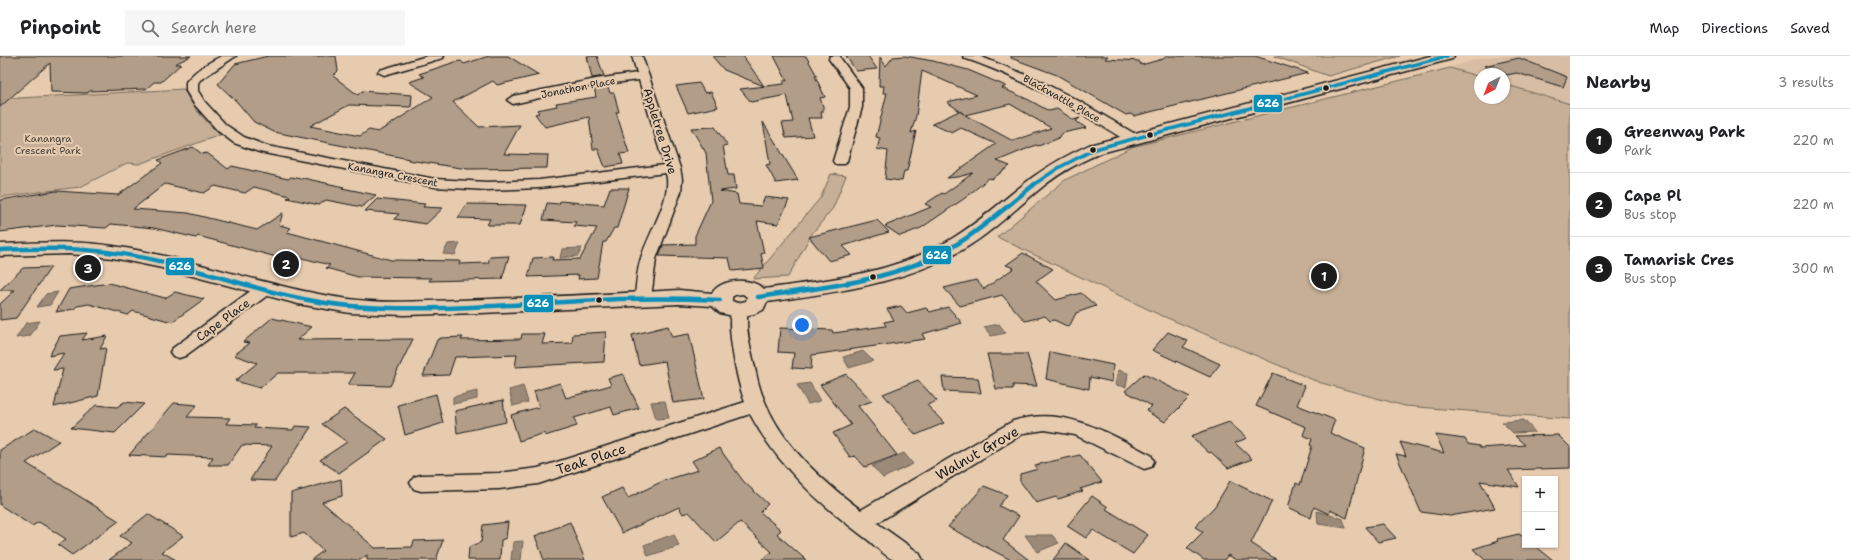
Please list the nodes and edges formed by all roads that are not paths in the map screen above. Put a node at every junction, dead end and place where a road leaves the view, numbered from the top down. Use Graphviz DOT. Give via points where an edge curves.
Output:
graph roads {
  1 [pos="231,56"];
  2 [pos="439,56"];
  3 [pos="637,56"];
  4 [pos="835,56"];
  5 [pos="968,56"];
  6 [pos="1447,56"];
  7 [pos="384,72"];
  8 [pos="643,76"];
  9 [pos="513,100"];
  10 [pos="1132,138"];
  11 [pos="840,161"];
  12 [pos="673,168"];
  13 [pos="0,250"];
  14 [pos="266,288"];
  15 [pos="643,298"];
  16 [pos="758,298"];
  17 [pos="720,300"];
  18 [pos="739,311"];
  19 [pos="179,352"];
  20 [pos="756,405"];
  21 [pos="1144,461"];
  22 [pos="421,483"];
  23 [pos="860,522"];
  24 [pos="911,560"];
  1 -- 12 [label="street, Kanangra Crescent" via="200,73 192,82 192,91 222,128 239,140 264,149 435,183 487,186 539,184"];
  2 -- 7 [label="street"];
  3 -- 8 [label="street, Appletree Drive"];
  4 -- 11 [label="street" via="856,88 856,107"];
  5 -- 10 [label="street, Blackwattle Place" via="1000,66 1048,88"];
  6 -- 10 [label="main road"];
  8 -- 9 [label="street, Jonathon Place" via="596,82"];
  8 -- 12 [label="street, Appletree Drive"];
  10 -- 16 [label="main road" via="1070,159 970,236 918,263 849,283"];
  12 -- 15 [label="street, Appletree Drive" via="674,192 648,259"];
  13 -- 14 [label="main road" via="69,248 113,252"];
  14 -- 15 [label="main road" via="322,302 376,308"];
  14 -- 19 [label="street, Cape Place"];
  15 -- 17 [label="main road"];
  16 -- 17 [label="main road" via="747,288 735,288 724,292"];
  16 -- 18 [label="main road" via="751,308"];
  17 -- 18 [label="main road" via="728,309"];
  18 -- 20 [label="street" via="738,327 748,380"];
  20 -- 22 [label="street, Teak Place" via="538,476 498,481"];
  20 -- 23 [label="street" via="772,434 792,461 821,490"];
  21 -- 23 [label="street, Walnut Grove" via="1079,428 1045,423 1020,426"];
  23 -- 24 [label="street"];
}
